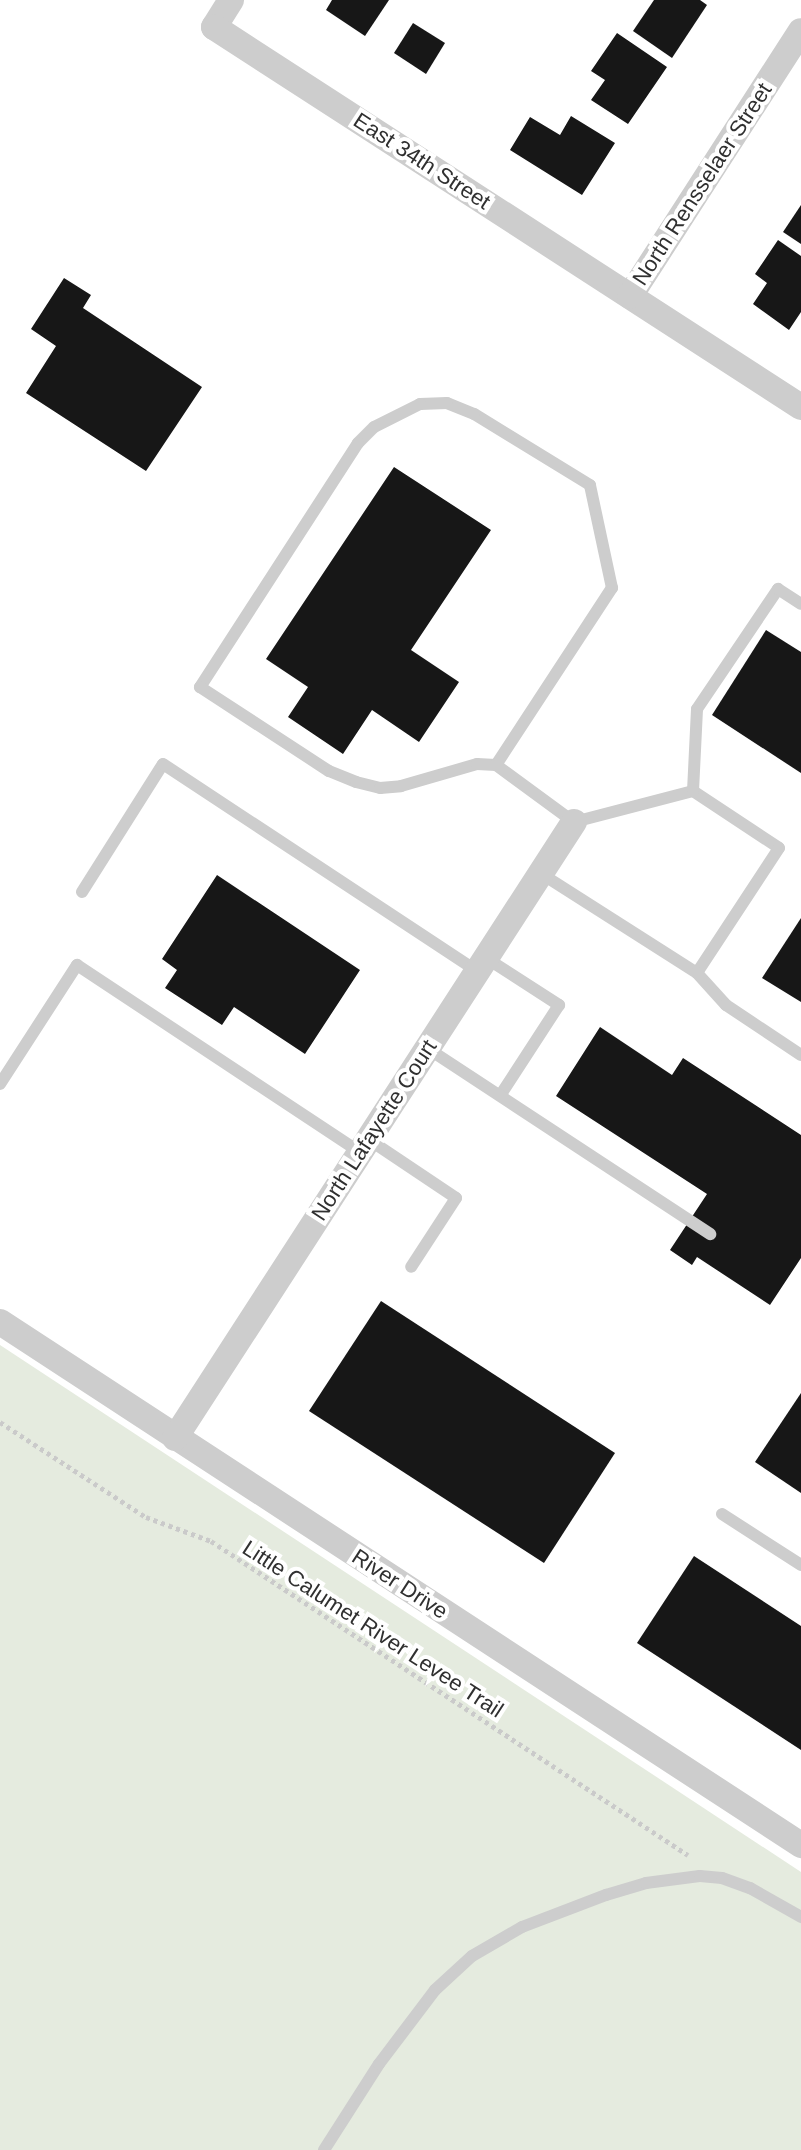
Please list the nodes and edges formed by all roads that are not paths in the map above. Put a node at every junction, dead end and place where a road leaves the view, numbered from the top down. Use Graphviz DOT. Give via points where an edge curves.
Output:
graph roads {
  1 [pos="231,0"];
  2 [pos="801,31"];
  3 [pos="630,296"];
  4 [pos="801,407"];
  5 [pos="801,604"];
  6 [pos="496,765"];
  7 [pos="693,791"];
  8 [pos="574,822"];
  9 [pos="540,873"];
  10 [pos="82,892"];
  11 [pos="482,964"];
  12 [pos="697,973"];
  13 [pos="427,1048"];
  14 [pos="801,1055"];
  15 [pos="0,1084"];
  16 [pos="500,1096"];
  17 [pos="364,1146"];
  18 [pos="710,1234"];
  19 [pos="411,1267"];
  20 [pos="0,1322"];
  21 [pos="175,1438"];
  22 [pos="722,1514"];
  23 [pos="801,1565"];
  24 [pos="801,1845"];
  25 [pos="801,1917"];
  26 [pos="324,2150"];
  1 -- 3 [label="street, East 34th Street" via="214,27"];
  2 -- 3 [label="street, North Rensselaer Street"];
  3 -- 4 [label="street, East 34th Street"];
  5 -- 7 [label="lane" via="778,589 697,709"];
  6 -- 6 [label="lane" via="464,767 401,786 356,782 329,771 200,687 358,443 374,427 420,404 447,403 474,414 590,485 612,588"];
  6 -- 8 [label="lane"];
  7 -- 8 [label="lane"];
  7 -- 12 [label="lane" via="779,848"];
  8 -- 9 [label="street, North Lafayette Court"];
  9 -- 11 [label="street, North Lafayette Court"];
  9 -- 12 [label="lane"];
  10 -- 11 [label="lane" via="163,764"];
  11 -- 13 [label="street, North Lafayette Court"];
  11 -- 16 [label="lane" via="559,1005"];
  12 -- 14 [label="lane" via="726,1005"];
  13 -- 16 [label="lane"];
  13 -- 17 [label="street, North Lafayette Court"];
  15 -- 17 [label="lane" via="77,965"];
  16 -- 18 [label="lane"];
  17 -- 19 [label="lane" via="456,1198"];
  17 -- 21 [label="street, North Lafayette Court"];
  20 -- 21 [label="street, River Drive"];
  21 -- 24 [label="street, River Drive"];
  22 -- 23 [label="lane"];
  25 -- 26 [label="lane" via="722,1878 675,1878 606,1895 522,1927 472,1956 418,2009"];
}
